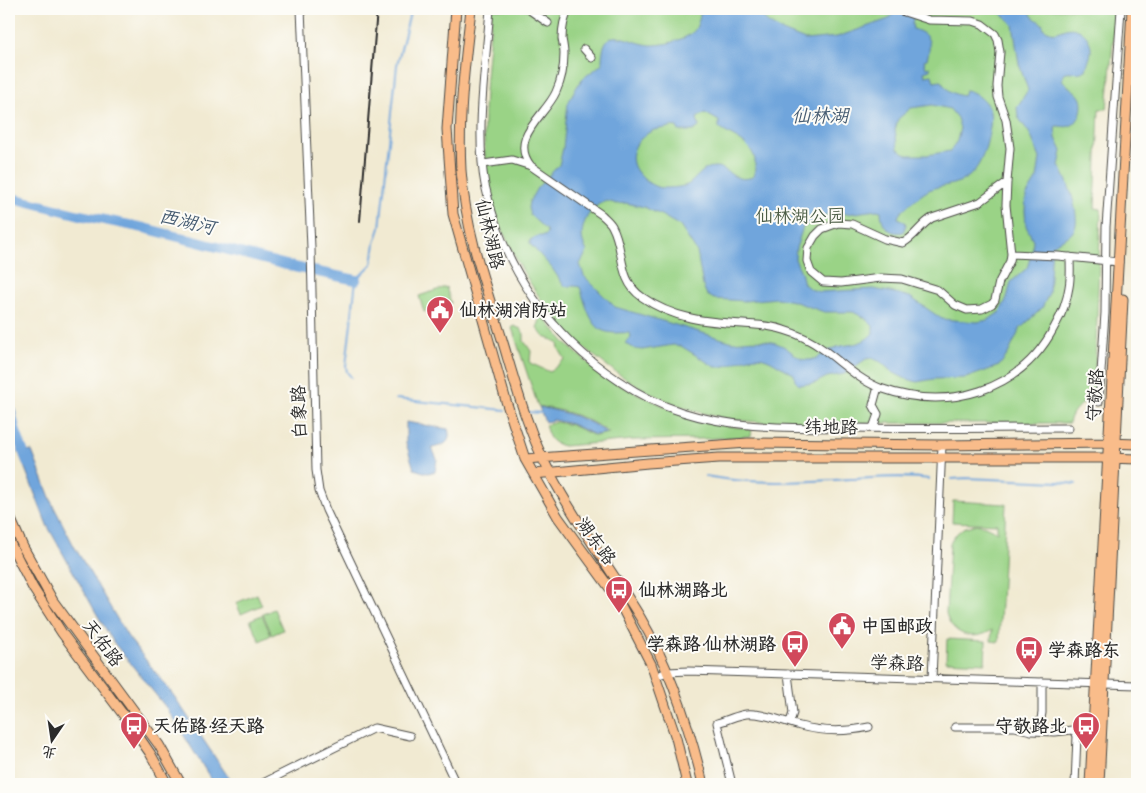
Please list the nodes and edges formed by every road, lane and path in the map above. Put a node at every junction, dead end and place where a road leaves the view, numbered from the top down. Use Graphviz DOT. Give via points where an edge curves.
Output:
graph roads {
  1 [pos="301,9"];
  2 [pos="456,9"];
  3 [pos="471,9"];
  4 [pos="490,9"];
  5 [pos="528,9"];
  6 [pos="568,9"];
  7 [pos="895,9"];
  8 [pos="1122,9"];
  9 [pos="1132,9"];
  10 [pos="548,23"];
  11 [pos="1137,29"];
  12 [pos="584,50"];
  13 [pos="592,58"];
  14 [pos="524,142"];
  15 [pos="448,153"];
  16 [pos="460,153"];
  17 [pos="512,160"];
  18 [pos="483,164"];
  19 [pos="531,166"];
  20 [pos="1007,182"];
  21 [pos="1011,254"];
  22 [pos="1070,257"];
  23 [pos="1106,261"];
  24 [pos="1119,262"];
  25 [pos="878,387"];
  26 [pos="1099,402"];
  27 [pos="873,428"];
  28 [pos="1070,428"];
  29 [pos="1112,443"];
  30 [pos="1137,444"];
  31 [pos="942,445"];
  32 [pos="542,458"];
  33 [pos="942,458"];
  34 [pos="1111,458"];
  35 [pos="526,459"];
  36 [pos="1137,459"];
  37 [pos="550,473"];
  38 [pos="534,474"];
  39 [pos="9,515"];
  40 [pos="9,540"];
  41 [pos="668,672"];
  42 [pos="788,674"];
  43 [pos="656,676"];
  44 [pos="932,679"];
  45 [pos="1042,682"];
  46 [pos="1099,684"];
  47 [pos="1137,685"];
  48 [pos="790,722"];
  49 [pos="869,727"];
  50 [pos="955,727"];
  51 [pos="1039,730"];
  52 [pos="410,736"];
  53 [pos="167,784"];
  54 [pos="181,784"];
  55 [pos="260,784"];
  56 [pos="456,784"];
  57 [pos="687,784"];
  58 [pos="702,784"];
  59 [pos="732,784"];
  60 [pos="1075,784"];
  61 [pos="1090,784"];
  62 [pos="1099,784"];
  1 -- 56 [label="street, 白象路" via="319,491"];
  2 -- 15 [label="main road, 仙林湖路" via="448,102"];
  3 -- 16 [label="main road, 仙林湖路" via="462,88"];
  4 -- 18 [label="street" via="483,93"];
  5 -- 10 [label="street"];
  6 -- 14 [label="street" via="563,29 560,82"];
  7 -- 20 [label="street" via="938,22 972,21 995,34 1000,52 998,96 1010,148"];
  8 -- 23 [label="street"];
  9 -- 24 [label="main road, 守敬路"];
  11 -- 29 [label="main road, 守敬路"];
  12 -- 13 [label="street"];
  14 -- 17 [label="street"];
  14 -- 19 [label="street" via="524,156"];
  15 -- 16 [label="main road"];
  15 -- 35 [label="main road, 仙林湖路" via="453,214 506,401"];
  16 -- 32 [label="main road, 仙林湖路" via="466,211 477,260 528,424"];
  17 -- 18 [label="street"];
  17 -- 19 [label="street"];
  18 -- 27 [label="street" via="495,218 512,263 550,321 603,370 657,403 711,420 763,427"];
  19 -- 25 [label="street" via="602,215 612,227 624,275 640,296 652,304 688,319 783,330 824,350"];
  20 -- 21 [label="street"];
  20 -- 21 [label="street" via="980,202 932,218 903,243 885,239 852,224 829,226 815,236 808,248 806,261 811,272 824,282 902,278 938,290 955,305 975,310 987,308 995,300"];
  21 -- 22 [label="street"];
  22 -- 23 [label="street"];
  22 -- 25 [label="street" via="1069,287 1059,320 1037,355 1012,376 985,389 943,398"];
  23 -- 24 [label="street"];
  23 -- 26 [label="street"];
  24 -- 29 [label="main road, 守敬路"];
  25 -- 27 [label="street" via="873,405 878,414"];
  27 -- 28 [label="street"];
  29 -- 30 [label="main road, 纬地路"];
  29 -- 31 [label="main road, 纬地路"];
  29 -- 34 [label="main road, 守敬路"];
  31 -- 32 [label="main road, 纬地路" via="748,443"];
  31 -- 33 [label="street"];
  32 -- 35 [label="main road, 纬地路"];
  32 -- 37 [label="main road, 湖东路"];
  33 -- 34 [label="main road, 纬地路"];
  33 -- 37 [label="main road, 纬地路" via="719,458"];
  33 -- 44 [label="street"];
  34 -- 36 [label="main road, 纬地路"];
  34 -- 46 [label="main road, 守敬路"];
  35 -- 38 [label="main road, 湖东路"];
  37 -- 38 [label="main road, 纬地路"];
  37 -- 41 [label="main road, 湖东路" via="641,619"];
  38 -- 43 [label="main road, 湖东路" via="558,517 617,598"];
  39 -- 54 [label="main road, 天佑路" via="53,601 159,745"];
  40 -- 53 [label="main road, 天佑路" via="33,588 62,633 125,717"];
  41 -- 42 [label="street, 学森路"];
  41 -- 43 [label="street, 学森路"];
  41 -- 58 [label="main road, 湖东路"];
  42 -- 44 [label="street, 学森路"];
  42 -- 48 [label="street" via="793,713"];
  43 -- 57 [label="main road, 湖东路"];
  44 -- 45 [label="street, 学森路"];
  45 -- 46 [label="street, 学森路"];
  45 -- 51 [label="street"];
  46 -- 47 [label="street, 学森路"];
  46 -- 61 [label="main road, 守敬路"];
  46 -- 62 [label="main road, 守敬路"];
  48 -- 49 [label="street" via="839,732"];
  48 -- 59 [label="street" via="753,713 717,723"];
  50 -- 51 [label="street"];
  51 -- 60 [label="street" via="1075,732"];
  52 -- 55 [label="street" via="374,728"];
}
